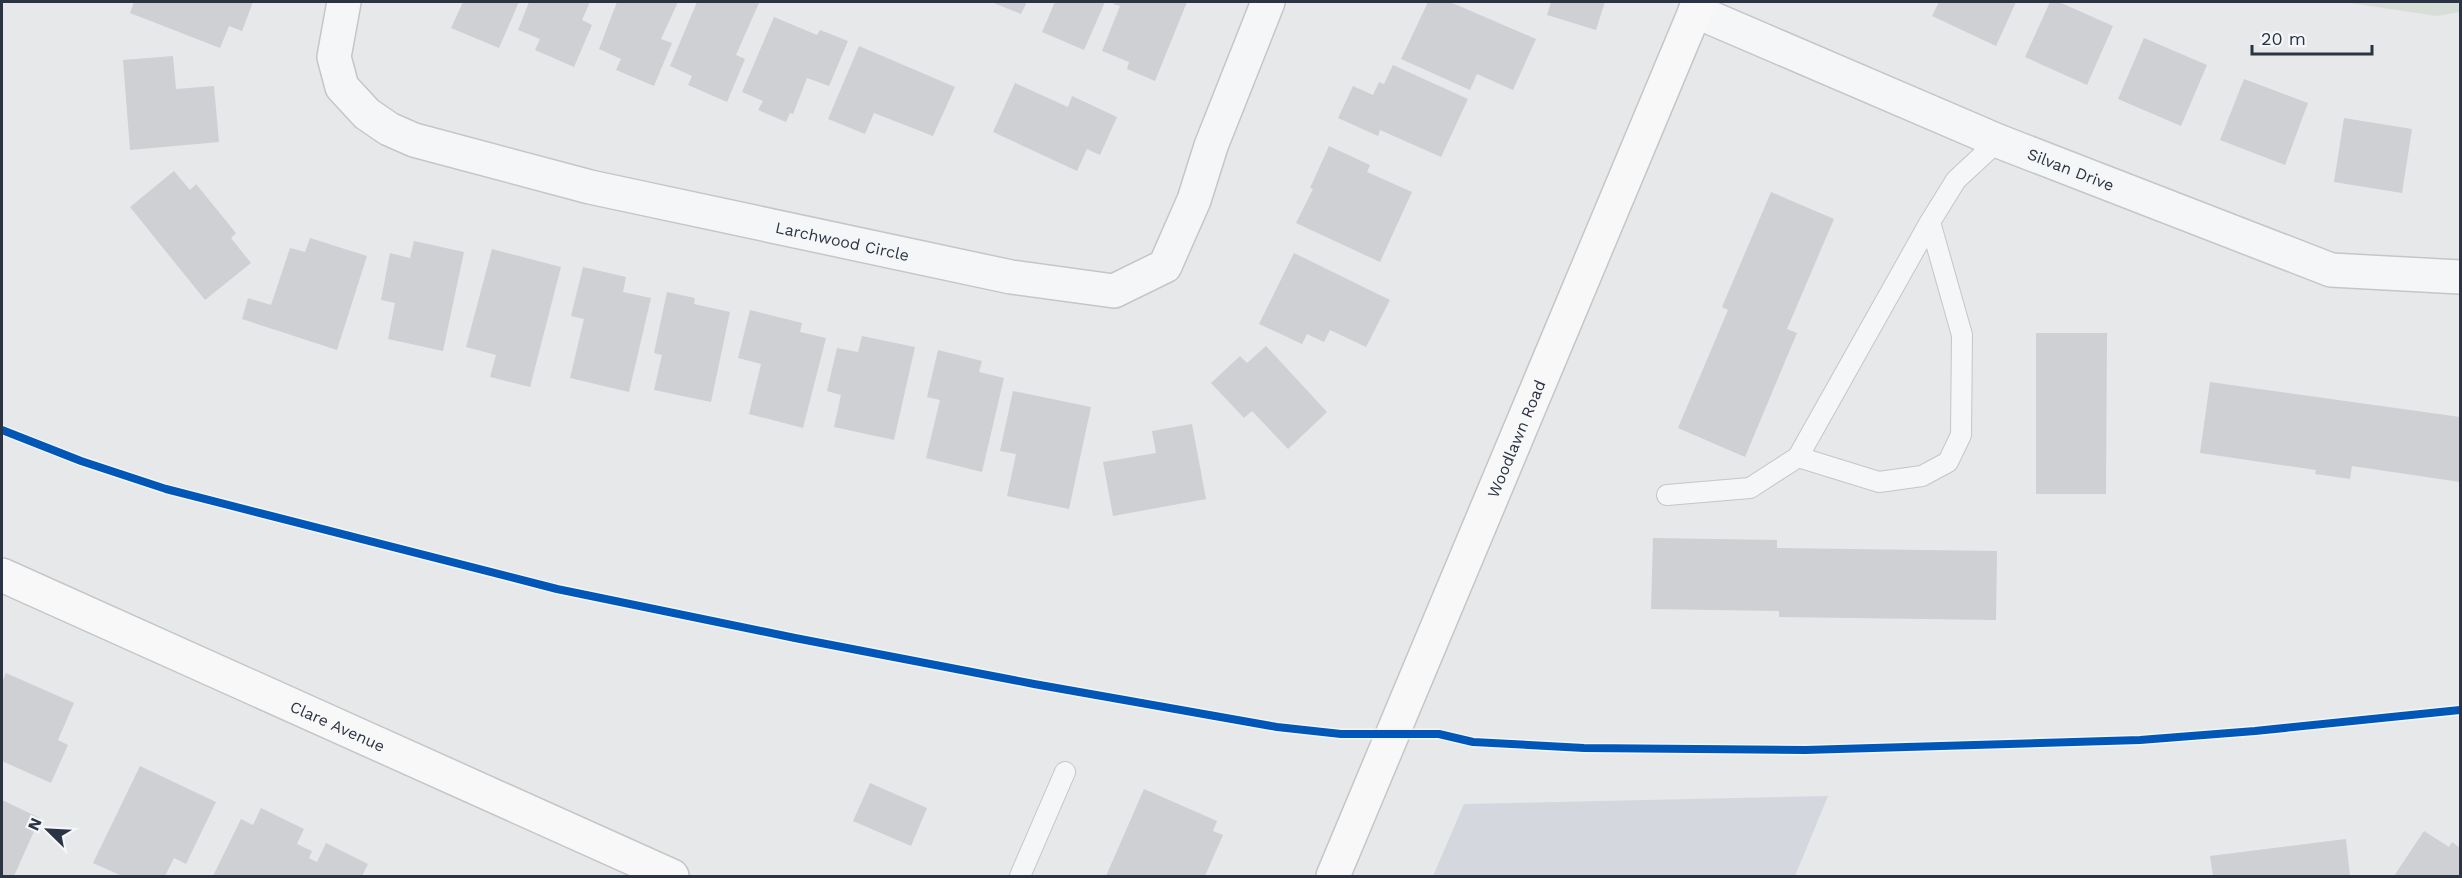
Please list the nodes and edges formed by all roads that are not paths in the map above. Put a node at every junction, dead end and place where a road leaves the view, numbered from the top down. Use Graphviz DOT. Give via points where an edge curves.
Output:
graph roads {
  1 [pos="344,2"];
  2 [pos="1268,2"];
  3 [pos="1697,6"];
  4 [pos="1998,141"];
  5 [pos="1930,222"];
  6 [pos="2460,277"];
  7 [pos="1798,457"];
  8 [pos="1667,495"];
  9 [pos="2,575"];
  10 [pos="1065,772"];
  11 [pos="672,876"];
  12 [pos="1020,876"];
  13 [pos="1333,876"];
  1 -- 2 [label="street, Larchwood Circle" via="334,57 342,87 367,114 414,140 590,187 987,272 1114,291 1165,266 1194,200"];
  3 -- 4 [label="street, Silvan Drive"];
  3 -- 13 [label="main road, Woodlawn Road"];
  4 -- 5 [label="lane" via="1956,180"];
  4 -- 6 [label="street, Silvan Drive" via="2331,270"];
  5 -- 7 [label="lane"];
  5 -- 7 [label="lane" via="1962,335 1961,435 1948,462 1922,476 1879,482"];
  7 -- 8 [label="lane" via="1750,488"];
  9 -- 11 [label="main road, Clare Avenue"];
  10 -- 12 [label="lane"];
}
